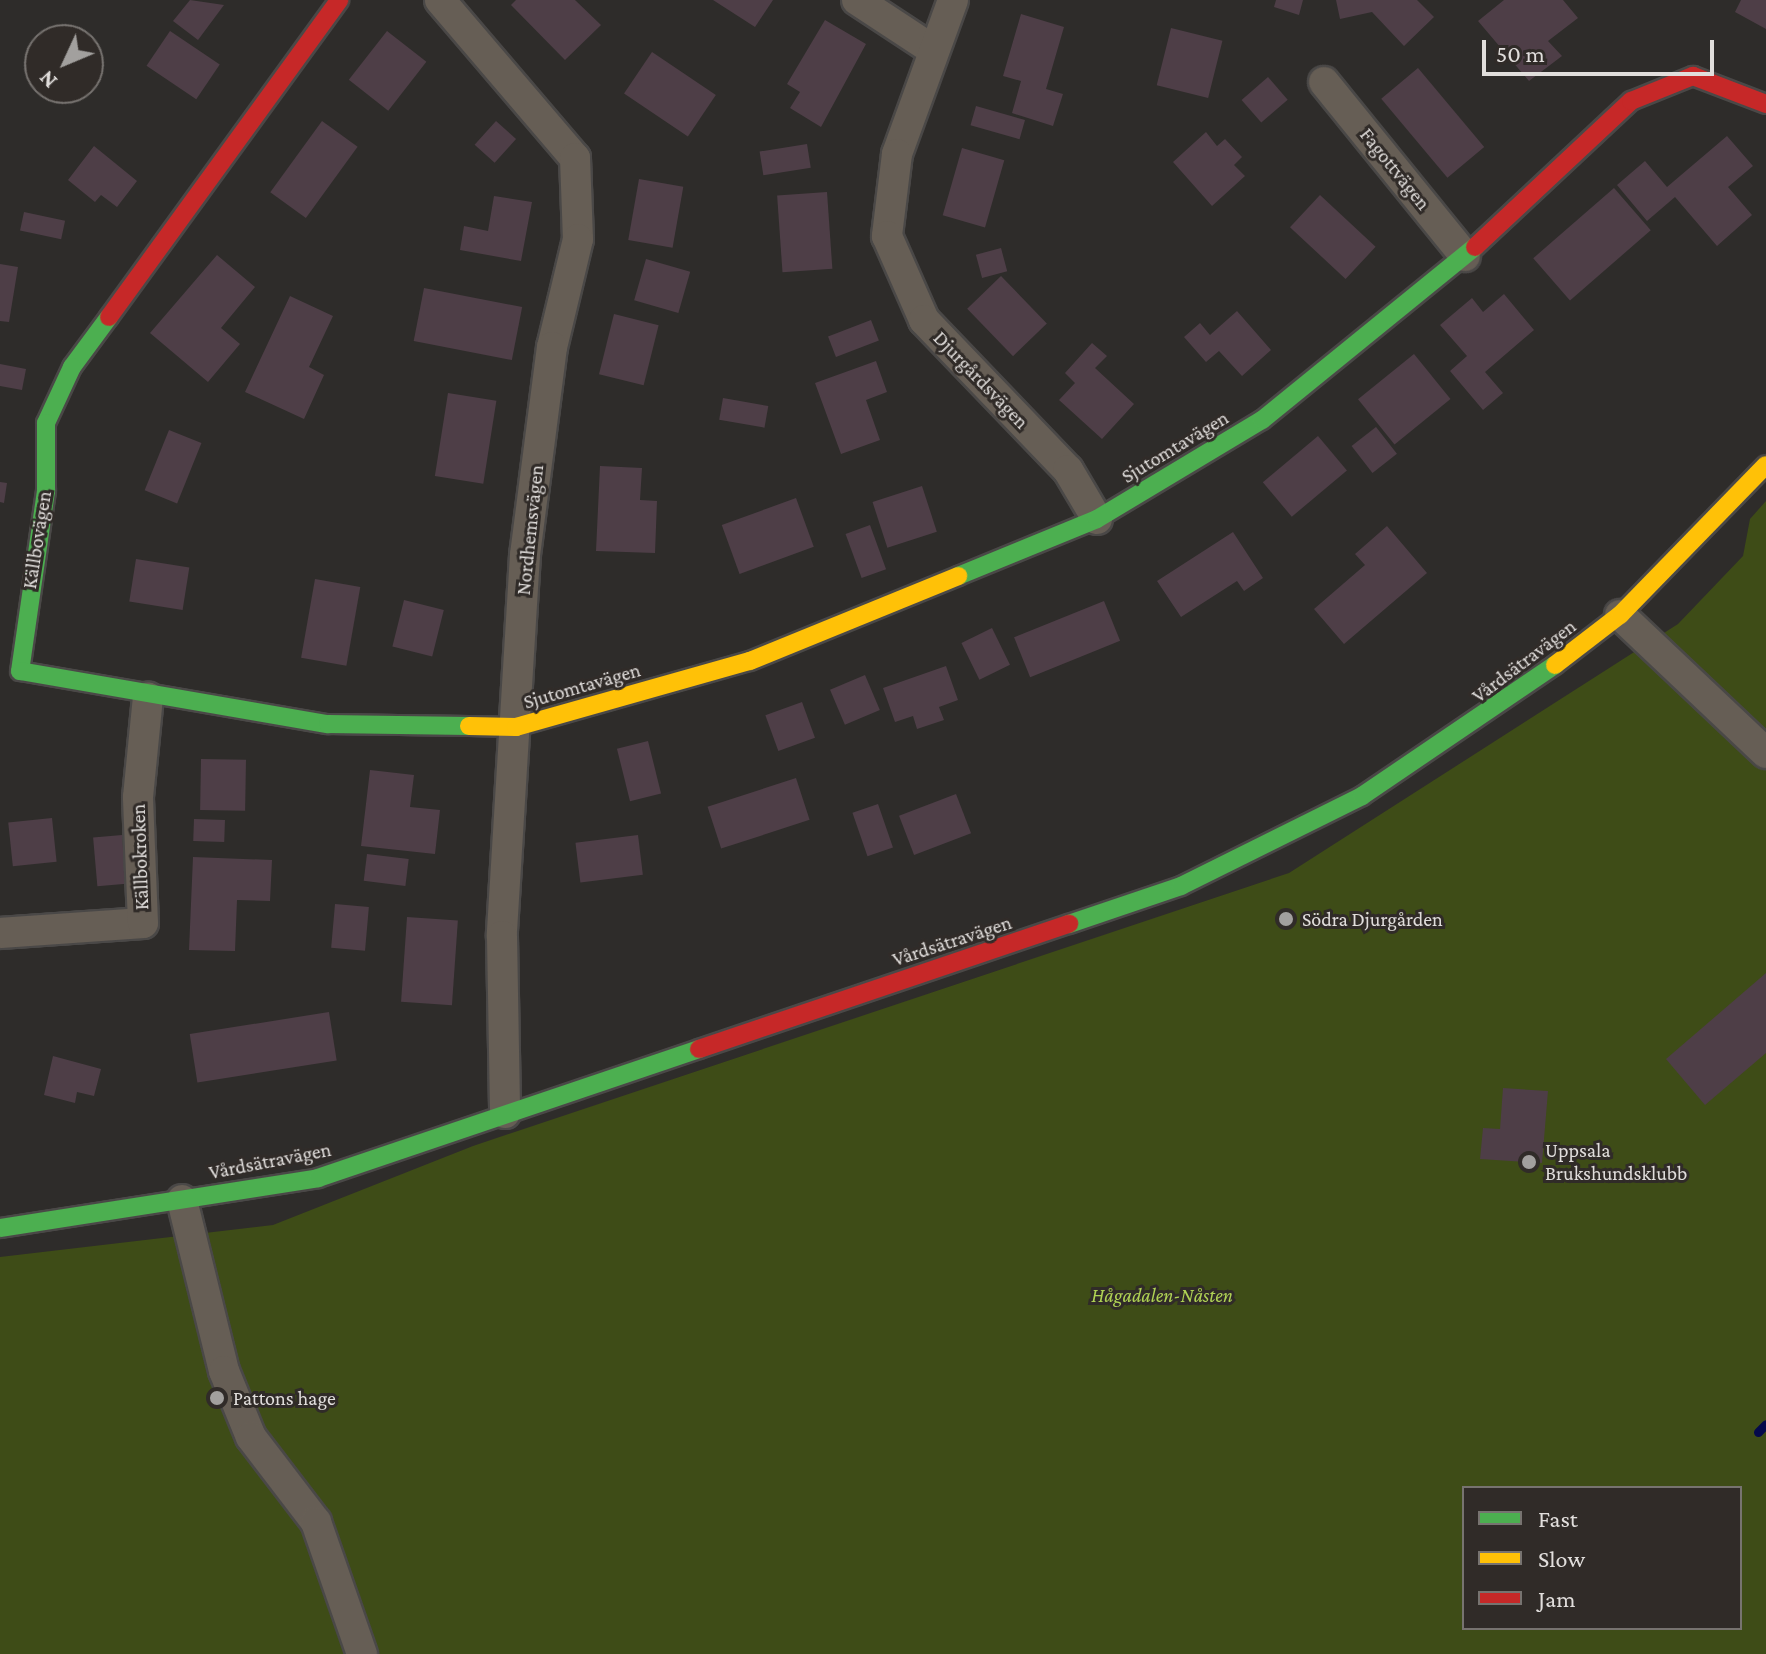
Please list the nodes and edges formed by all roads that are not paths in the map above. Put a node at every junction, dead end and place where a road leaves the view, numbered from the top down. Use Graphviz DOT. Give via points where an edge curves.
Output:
graph roads {
  1 [pos="339,0"];
  2 [pos="440,0"];
  3 [pos="857,0"];
  4 [pos="953,0"];
  5 [pos="933,50"];
  6 [pos="1324,82"];
  7 [pos="1766,104"];
  8 [pos="1465,256"];
  9 [pos="1766,465"];
  10 [pos="1097,519"];
  11 [pos="1620,615"];
  12 [pos="148,697"];
  13 [pos="516,727"];
  14 [pos="1766,753"];
  15 [pos="0,933"];
  16 [pos="505,1113"];
  17 [pos="182,1200"];
  18 [pos="35,1220"];
  19 [pos="0,1221"];
  20 [pos="0,1228"];
  21 [pos="362,1654"];
  1 -- 12 [label="street, Källbovägen" via="222,168 120,292 46,423 46,491 20,671"];
  2 -- 13 [label="street, Nordhemsvägen" via="575,158 578,239 552,347 525,555"];
  3 -- 5 [label="street"];
  4 -- 5 [label="street, Djurgårdsvägen"];
  5 -- 10 [label="street, Djurgårdsvägen" via="897,154 887,236 924,320 1068,470"];
  6 -- 8 [label="street, Fagottvägen"];
  7 -- 8 [label="street, Sjutomtavägen" via="1693,76 1631,101"];
  8 -- 10 [label="street, Sjutomtavägen" via="1262,420"];
  9 -- 11 [label="street, Vårdsätravägen"];
  10 -- 13 [label="street, Sjutomtavägen" via="764,656"];
  11 -- 14 [label="street"];
  11 -- 16 [label="street, Vårdsätravägen" via="1493,714 1362,796 1181,886"];
  12 -- 13 [label="street, Källbovägen" via="328,724"];
  12 -- 15 [label="street, Källbokroken" via="138,797 143,923"];
  13 -- 16 [label="street, Nordhemsvägen" via="502,936"];
  16 -- 17 [label="street, Vårdsätravägen" via="318,1178"];
  17 -- 18 [label="street, Vårdsätravägen"];
  17 -- 21 [label="street" via="224,1371 251,1437 316,1522"];
  18 -- 19 [label="street, Vårdsätravägen"];
  18 -- 20 [label="street, Vårdsätravägen"];
}
